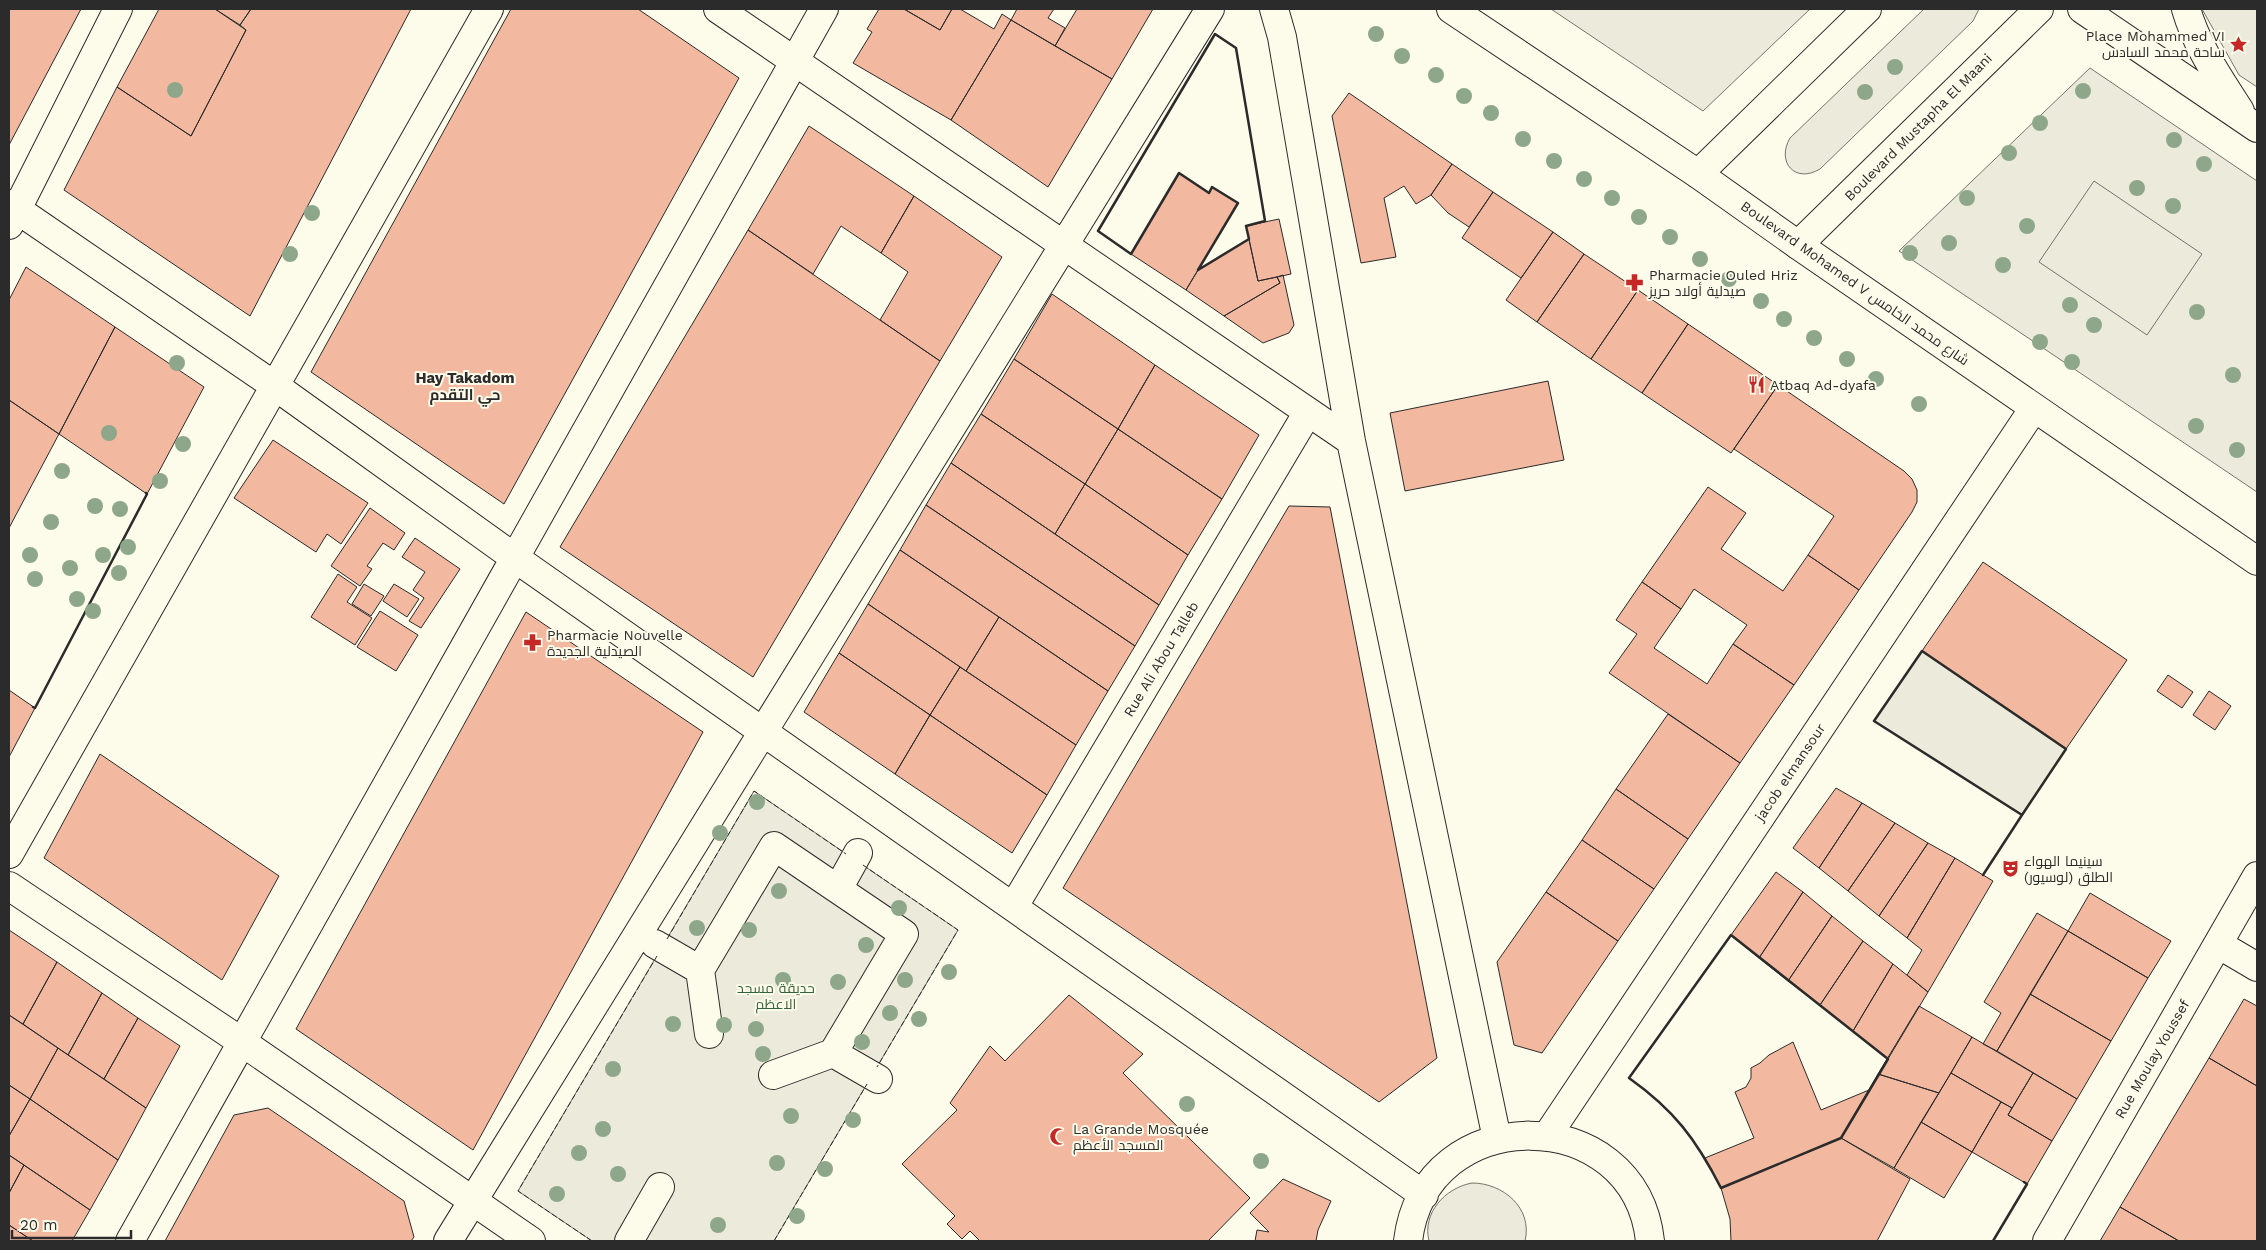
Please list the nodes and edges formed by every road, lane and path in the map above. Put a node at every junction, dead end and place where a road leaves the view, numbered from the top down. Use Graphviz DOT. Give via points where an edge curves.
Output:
graph roads {
  1 [pos="118,9"];
  2 [pos="489,9"];
  3 [pos="718,9"];
  4 [pos="824,9"];
  5 [pos="1210,9"];
  6 [pos="1274,9"];
  7 [pos="1451,9"];
  8 [pos="1867,9"];
  9 [pos="2038,9"];
  10 [pos="2082,9"];
  11 [pos="2186,9"];
  12 [pos="794,62"];
  13 [pos="2253,125"];
  14 [pos="1698,174"];
  15 [pos="11,213"];
  16 [pos="1064,245"];
  17 [pos="1798,245"];
  18 [pos="274,386"];
  19 [pos="2034,408"];
  20 [pos="1308,412"];
  21 [pos="1351,441"];
  22 [pos="515,558"];
  23 [pos="2257,561"];
  24 [pos="764,731"];
  25 [pos="9,854"];
  26 [pos="858,854"];
  27 [pos="2257,876"];
  28 [pos="9,886"];
  29 [pos="838,889"];
  30 [pos="1014,906"];
  31 [pos="655,944"];
  32 [pos="2218,944"];
  33 [pos="2257,967"];
  34 [pos="700,970"];
  35 [pos="709,1034"];
  36 [pos="242,1042"];
  37 [pos="833,1053"];
  38 [pos="773,1075"];
  39 [pos="878,1079"];
  40 [pos="1547,1136"];
  41 [pos="1497,1139"];
  42 [pos="660,1188"];
  43 [pos="1424,1195"];
  44 [pos="472,1202"];
  45 [pos="130,1241"];
  46 [pos="448,1241"];
  47 [pos="531,1241"];
  48 [pos="629,1241"];
  49 [pos="1408,1241"];
  50 [pos="1650,1241"];
  51 [pos="2048,1241"];
  1 -- 15 [label="street"];
  2 -- 18 [label="street"];
  3 -- 12 [label="street"];
  4 -- 12 [label="street"];
  5 -- 16 [label="street"];
  6 -- 21 [label="street" via="1284,47"];
  7 -- 14 [label="street, Boulevard Mohamed V شارع محمد الخامس"];
  8 -- 14 [label="street"];
  9 -- 17 [label="street, Boulevard Mustapha El Maani"];
  10 -- 13 [label="street"];
  11 -- 13 [label="street" via="2206,58"];
  12 -- 16 [label="street"];
  12 -- 22 [label="street"];
  14 -- 17 [label="street, Boulevard Mohamed V شارع محمد الخامس"];
  15 -- 18 [label="street"];
  16 -- 20 [label="street"];
  16 -- 24 [label="street"];
  17 -- 19 [label="street, Boulevard Mohamed V شارع محمد الخامس"];
  18 -- 22 [label="street"];
  18 -- 25 [label="street"];
  19 -- 23 [label="street, Boulevard Mohamed V شارع محمد الخامس"];
  19 -- 40 [label="street, jacob elmansour"];
  20 -- 21 [label="street"];
  20 -- 30 [label="street, Rue Ali Abou Talleb"];
  21 -- 41 [label="street"];
  22 -- 24 [label="street"];
  22 -- 36 [label="street"];
  24 -- 30 [label="street"];
  24 -- 44 [label="street"];
  26 -- 29 [label="street"];
  27 -- 32 [label="street, Rue Moulay Youssef"];
  28 -- 36 [label="street"];
  29 -- 34 [label="street" via="774,846"];
  29 -- 37 [label="street" via="904,934"];
  30 -- 43 [label="street"];
  31 -- 34 [label="street"];
  32 -- 33 [label="street"];
  32 -- 51 [label="street, Rue Moulay Youssef"];
  34 -- 35 [label="street"];
  36 -- 44 [label="street"];
  36 -- 45 [label="street"];
  37 -- 38 [label="street"];
  37 -- 39 [label="street"];
  40 -- 41 [label="street"];
  40 -- 50 [label="street" via="1592,1152 1619,1174 1639,1203"];
  41 -- 43 [label="street" via="1475,1147 1455,1160"];
  42 -- 48 [label="street"];
  43 -- 49 [label="street"];
  44 -- 46 [label="street"];
  44 -- 47 [label="street"];
}
